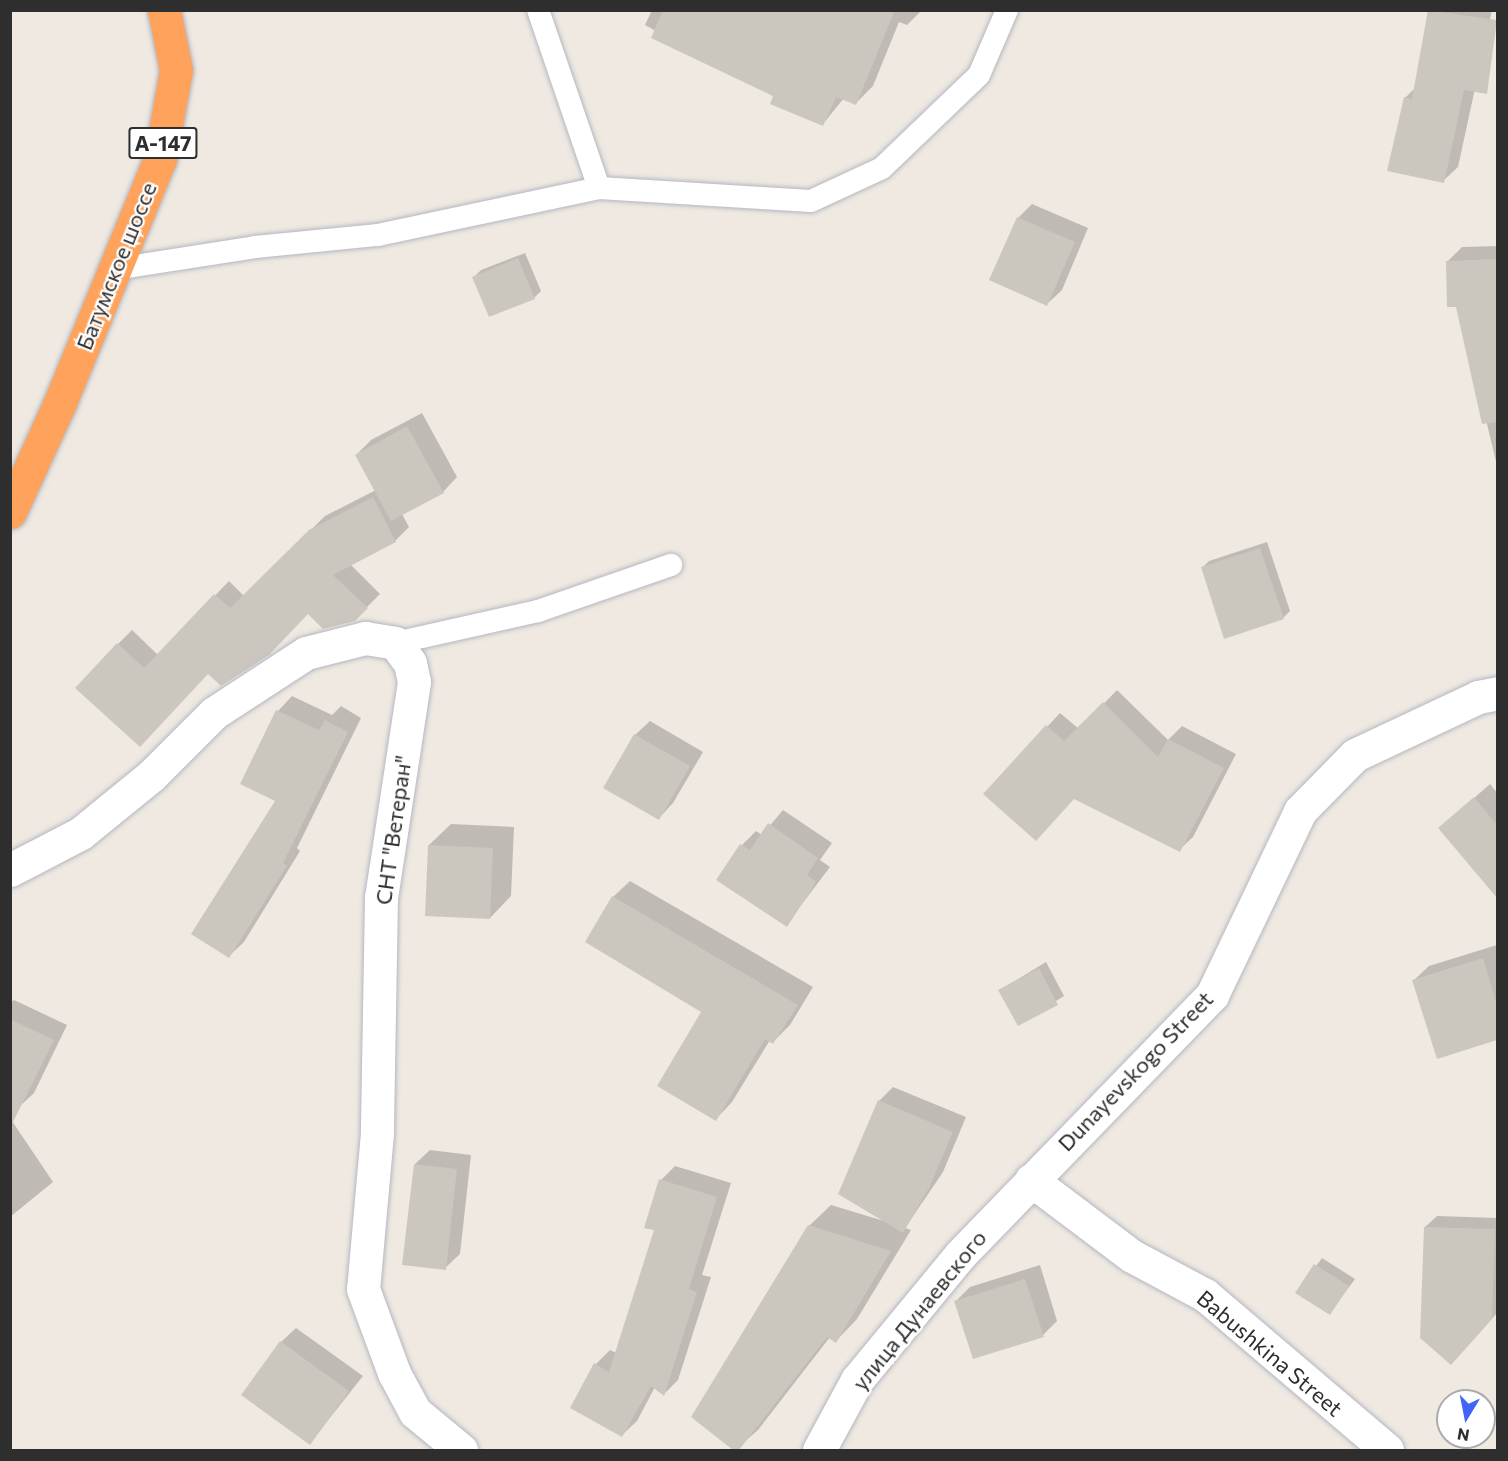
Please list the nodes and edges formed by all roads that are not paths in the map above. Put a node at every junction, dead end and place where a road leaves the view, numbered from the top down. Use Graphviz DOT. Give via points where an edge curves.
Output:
graph roads {
  1 [pos="164,10"];
  2 [pos="538,10"];
  3 [pos="1007,10"];
  4 [pos="599,188"];
  5 [pos="115,269"];
  6 [pos="10,512"];
  7 [pos="671,565"];
  8 [pos="395,643"];
  9 [pos="1497,693"];
  10 [pos="10,870"];
  11 [pos="1031,1180"];
  12 [pos="461,1450"];
  13 [pos="819,1450"];
  14 [pos="1387,1450"];
  1 -- 5 [label="highway, Батумское шоссе / А-147" via="176,70 160,159"];
  2 -- 4 [label="lane"];
  3 -- 4 [label="lane" via="979,75 882,168 811,201"];
  4 -- 5 [label="lane" via="378,235 255,247"];
  5 -- 6 [label="highway, Батумское шоссе / А-147"];
  7 -- 8 [label="lane" via="538,611"];
  8 -- 10 [label="street" via="365,638 306,653 214,713 151,776 81,833"];
  8 -- 12 [label="street, СНТ \"Ветеран\"" via="410,663 414,682 381,897 377,1132 363,1289 394,1373 415,1412"];
  9 -- 11 [label="street, Dunayevskogo Street" via="1478,697 1355,755 1300,811 1212,995"];
  11 -- 13 [label="street, улица Дунаевского" via="961,1254 858,1380"];
  11 -- 14 [label="street, Babushkina Street" via="1132,1257 1205,1295"];
}
